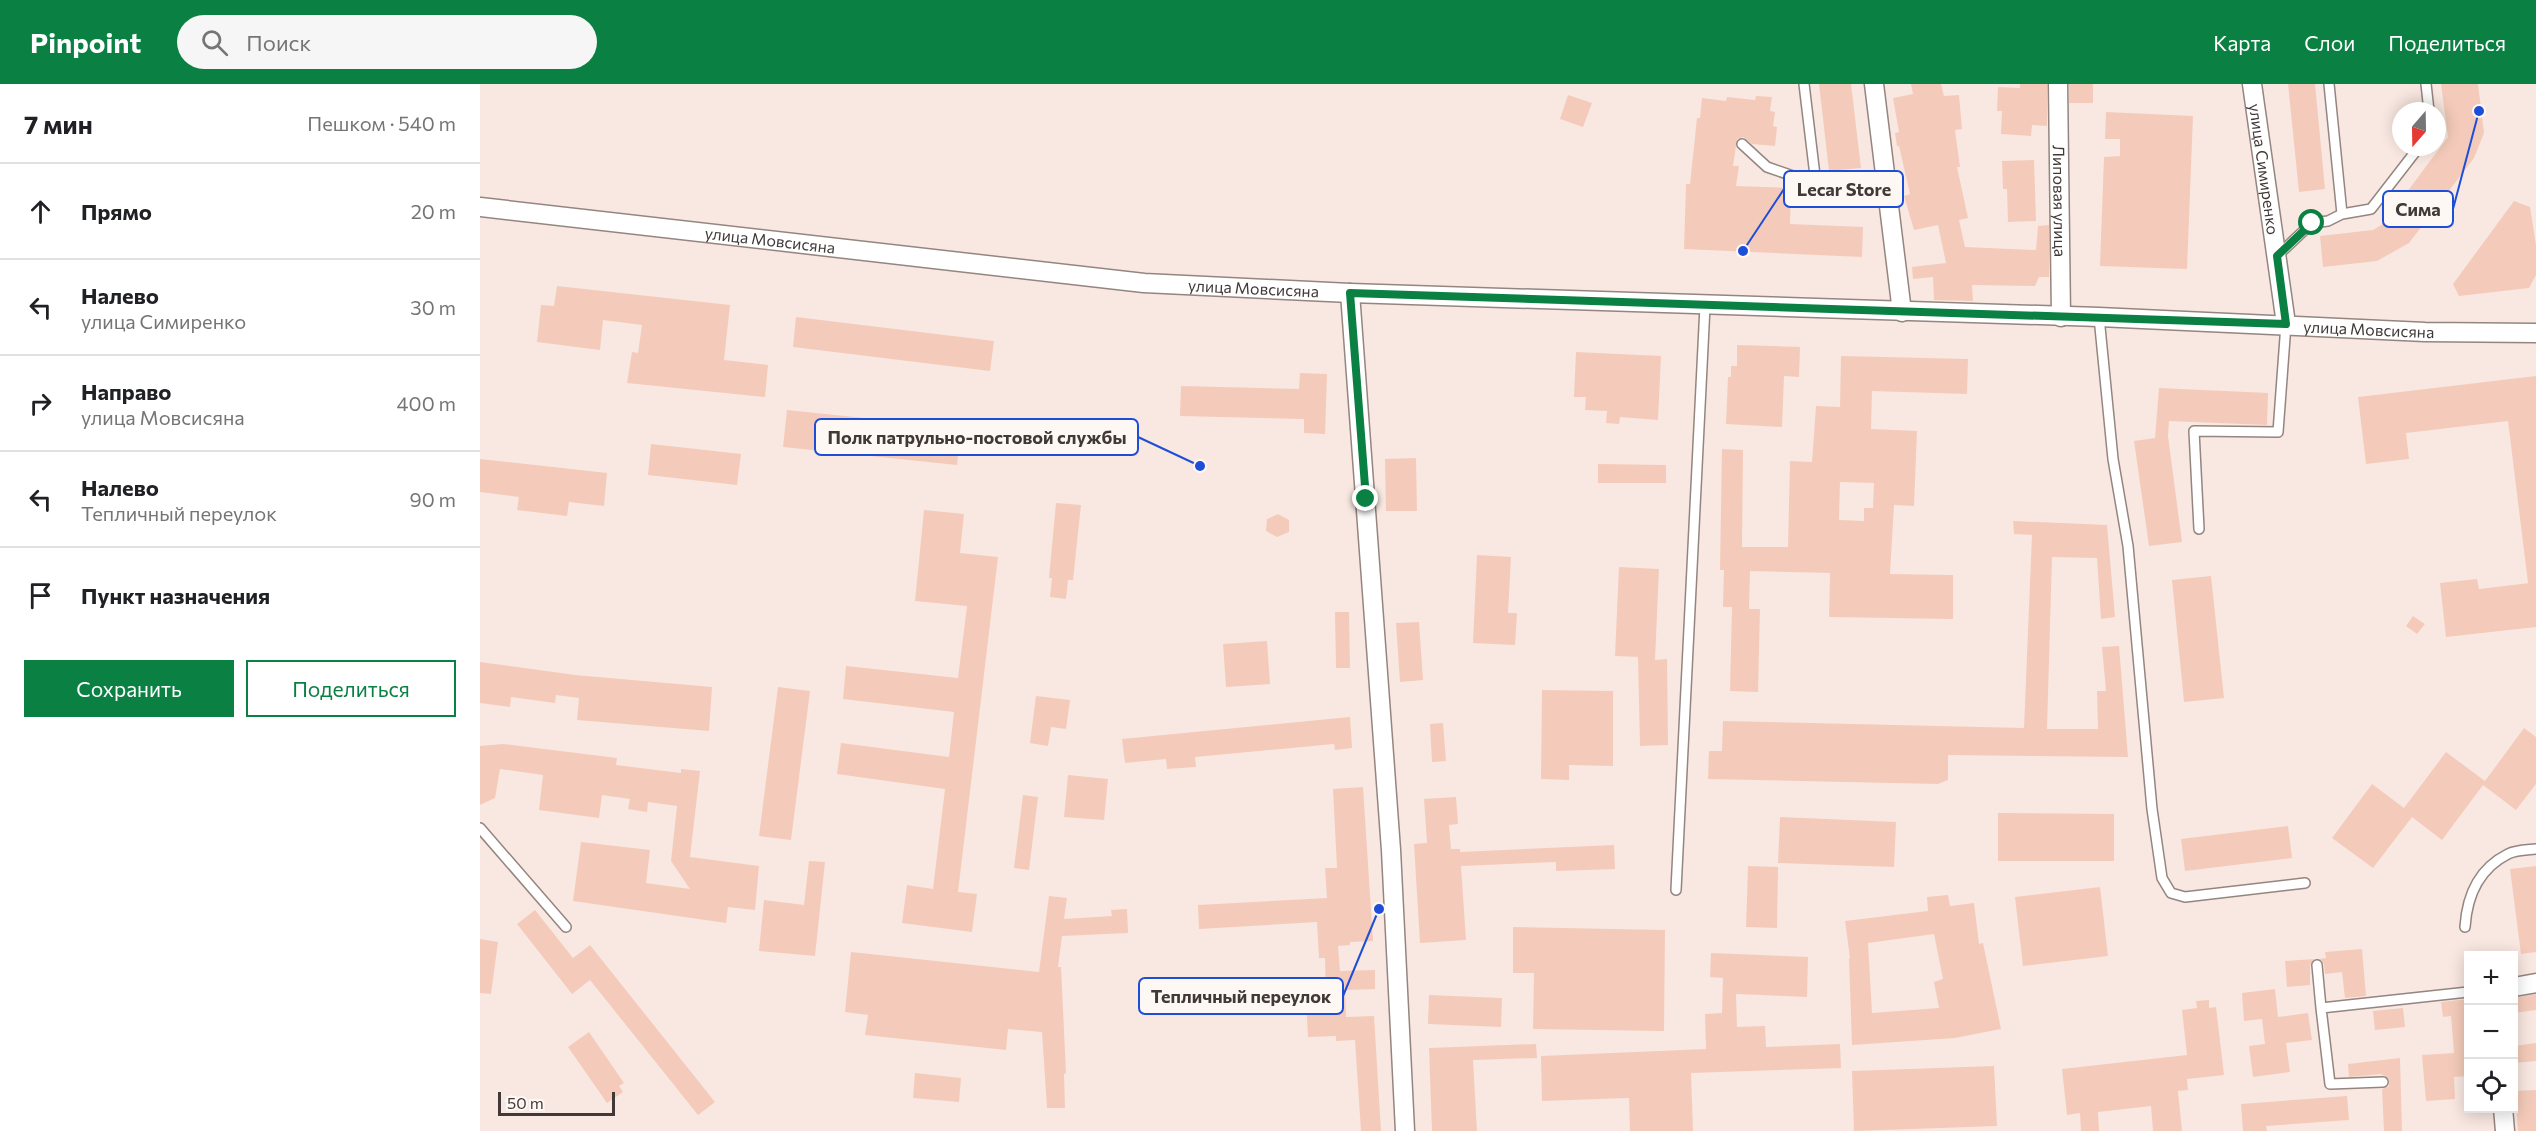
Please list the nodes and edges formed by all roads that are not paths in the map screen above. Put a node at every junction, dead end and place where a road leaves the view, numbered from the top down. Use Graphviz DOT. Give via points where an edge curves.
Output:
graph roads {
  1 [pos="1804,84"];
  2 [pos="1874,84"];
  3 [pos="2058,84"];
  4 [pos="2252,84"];
  5 [pos="2329,84"];
  6 [pos="2426,84"];
  7 [pos="2428,102"];
  8 [pos="1742,144"];
  9 [pos="2412,156"];
  10 [pos="1816,184"];
  11 [pos="1890,198"];
  12 [pos="480,207"];
  13 [pos="2342,214"];
  14 [pos="2277,256"];
  15 [pos="1350,293"];
  16 [pos="1706,306"];
  17 [pos="1902,312"];
  18 [pos="2061,316"];
  19 [pos="2099,317"];
  20 [pos="2286,324"];
  21 [pos="2536,333"];
  22 [pos="2199,529"];
  23 [pos="480,828"];
  24 [pos="2536,849"];
  25 [pos="2305,883"];
  26 [pos="1676,890"];
  27 [pos="567,927"];
  28 [pos="2465,927"];
  29 [pos="2317,965"];
  30 [pos="2536,983"];
  31 [pos="2518,986"];
  32 [pos="2464,994"];
  33 [pos="2321,1008"];
  34 [pos="2383,1082"];
  35 [pos="2503,1113"];
  36 [pos="1405,1131"];
  37 [pos="2505,1131"];
  1 -- 10 [label="lane"];
  2 -- 11 [label="street"];
  3 -- 18 [label="street, Липовая улица"];
  4 -- 14 [label="street, улица Симиренко"];
  5 -- 13 [label="lane"];
  6 -- 7 [label="lane"];
  8 -- 10 [label="lane" via="1767,167"];
  9 -- 13 [label="lane" via="2372,209"];
  10 -- 11 [label="lane" via="1826,193"];
  11 -- 17 [label="street"];
  12 -- 15 [label="street, улица Мовсисяна" via="1144,283"];
  13 -- 14 [label="lane" via="2312,223"];
  14 -- 20 [label="street, улица Симиренко"];
  15 -- 16 [label="street, улица Мовсисяна"];
  15 -- 36 [label="street" via="1390,839"];
  16 -- 17 [label="street, улица Мовсисяна"];
  16 -- 26 [label="lane"];
  17 -- 18 [label="street, улица Мовсисяна"];
  18 -- 19 [label="street, улица Мовсисяна"];
  19 -- 20 [label="street, улица Мовсисяна"];
  19 -- 25 [label="lane" via="2113,459 2128,546 2162,878 2171,893 2185,897"];
  20 -- 21 [label="street, улица Мовсисяна"];
  20 -- 22 [label="lane" via="2278,432 2194,432"];
  23 -- 27 [label="lane"];
  24 -- 28 [label="lane" via="2510,853 2491,865 2474,886"];
  29 -- 33 [label="lane"];
  30 -- 31 [label="street"];
  32 -- 33 [label="lane"];
  33 -- 34 [label="lane" via="2330,1084"];
  35 -- 37 [label="street"];
}
